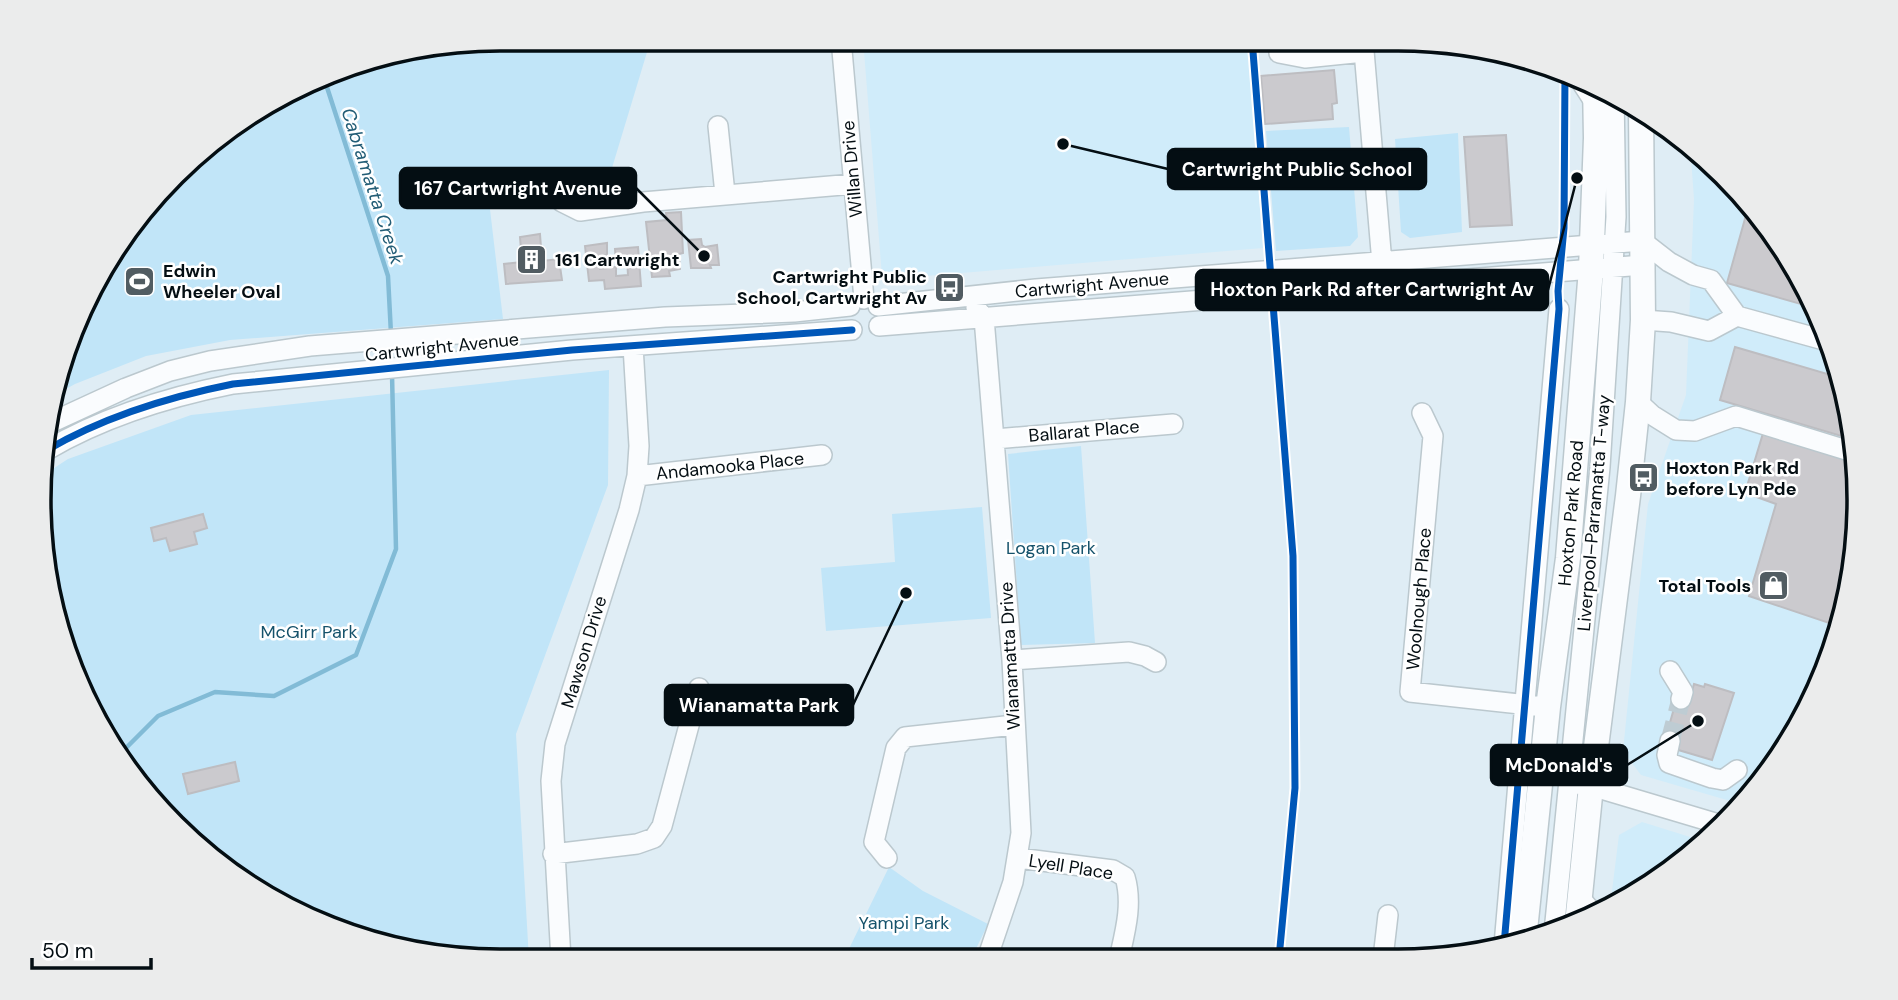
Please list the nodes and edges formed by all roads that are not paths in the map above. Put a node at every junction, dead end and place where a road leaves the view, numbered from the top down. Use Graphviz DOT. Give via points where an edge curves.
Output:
graph roads {
  1 [pos="842,51"];
  2 [pos="1339,51"];
  3 [pos="1363,51"];
  4 [pos="1279,52"];
  5 [pos="1601,99"];
  6 [pos="1641,122"];
  7 [pos="718,127"];
  8 [pos="854,184"];
  9 [pos="725,194"];
  10 [pos="562,202"];
  11 [pos="1602,244"];
  12 [pos="1643,253"];
  13 [pos="1382,262"];
  14 [pos="1602,269"];
  15 [pos="1384,286"];
  16 [pos="937,300"];
  17 [pos="864,303"];
  18 [pos="1559,309"];
  19 [pos="1737,316"];
  20 [pos="665,317"];
  21 [pos="984,318"];
  22 [pos="1643,320"];
  23 [pos="592,324"];
  24 [pos="879,326"];
  25 [pos="852,330"];
  26 [pos="1817,338"];
  27 [pos="633,346"];
  28 [pos="1638,402"];
  29 [pos="1422,413"];
  30 [pos="58,419"];
  31 [pos="1172,424"];
  32 [pos="995,439"];
  33 [pos="54,446"];
  34 [pos="1844,449"];
  35 [pos="822,455"];
  36 [pos="637,476"];
  37 [pos="1012,660"];
  38 [pos="1156,662"];
  39 [pos="1670,671"];
  40 [pos="699,688"];
  41 [pos="1681,699"];
  42 [pos="1537,706"];
  43 [pos="1014,725"];
  44 [pos="1670,741"];
  45 [pos="1737,770"];
  46 [pos="1540,780"];
  47 [pos="1580,785"];
  48 [pos="1712,822"];
  49 [pos="553,854"];
  50 [pos="887,858"];
  51 [pos="1018,858"];
  52 [pos="1588,907"];
  53 [pos="1388,915"];
  54 [pos="1556,920"];
  55 [pos="1525,930"];
  56 [pos="1505,936"];
  57 [pos="560,949"];
  58 [pos="991,949"];
  59 [pos="1121,949"];
  60 [pos="1384,949"];
  1 -- 8 [label="street, Willan Drive"];
  2 -- 4 [label="street" via="1305,58"];
  3 -- 13 [label="street"];
  5 -- 11 [label="main road, Hoxton Park Road"];
  6 -- 12 [label="main road"];
  7 -- 9 [label="street"];
  8 -- 9 [label="street"];
  8 -- 17 [label="street, Willan Drive"];
  9 -- 10 [label="street" via="580,211"];
  11 -- 12 [label="street, Cartwright Avenue"];
  11 -- 13 [label="street, Cartwright Avenue"];
  11 -- 14 [label="main road, Hoxton Park Road"];
  12 -- 14 [label="street, Cartwright Avenue"];
  12 -- 19 [label="street" via="1711,280"];
  12 -- 22 [label="main road"];
  13 -- 15 [label="street"];
  13 -- 16 [label="street, Cartwright Avenue"];
  14 -- 15 [label="street, Cartwright Avenue"];
  14 -- 42 [label="main road, Hoxton Park Road" via="1568,558"];
  14 -- 47 [label="street, Liverpool–Parramatta T-way" via="1600,467"];
  15 -- 21 [label="street, Cartwright Avenue"];
  16 -- 17 [label="street, Cartwright Avenue"];
  16 -- 21 [label="street" via="975,307"];
  17 -- 20 [label="street, Cartwright Avenue" via="794,312"];
  17 -- 24 [label="street" via="882,317"];
  17 -- 25 [label="street" via="846,320"];
  18 -- 42 [label="street"];
  19 -- 22 [label="street" via="1709,331"];
  19 -- 26 [label="street"];
  20 -- 23 [label="street, Cartwright Avenue"];
  20 -- 27 [label="street"];
  21 -- 24 [label="street, Cartwright Avenue"];
  21 -- 32 [label="street, Wianamatta Drive"];
  22 -- 28 [label="main road"];
  23 -- 27 [label="street"];
  23 -- 30 [label="street, Cartwright Avenue" via="310,346 209,361 170,371"];
  24 -- 25 [label="street" via="866,334"];
  25 -- 27 [label="street, Cartwright Avenue"];
  27 -- 33 [label="street, Cartwright Avenue" via="206,389 103,421"];
  27 -- 36 [label="street, Mawson Drive"];
  28 -- 34 [label="street" via="1676,430 1695,431 1736,416"];
  28 -- 47 [label="main road" via="1628,496"];
  29 -- 42 [label="street, Woolnough Place" via="1433,436 1410,692"];
  31 -- 32 [label="street, Ballarat Place"];
  32 -- 37 [label="street, Wianamatta Drive"];
  35 -- 36 [label="street, Andamooka Place"];
  36 -- 49 [label="street, Mawson Drive" via="555,744"];
  37 -- 38 [label="street" via="1129,652"];
  37 -- 43 [label="street, Wianamatta Drive"];
  39 -- 41 [label="street" via="1683,692"];
  40 -- 49 [label="street" via="662,827 654,838"];
  42 -- 46 [label="main road, Hoxton Park Road"];
  42 -- 56 [label="street"];
  43 -- 50 [label="street" via="905,737 896,748 874,842"];
  43 -- 51 [label="street, Wianamatta Drive" via="1020,792"];
  44 -- 45 [label="street" via="1669,762 1723,780"];
  46 -- 47 [label="street"];
  46 -- 55 [label="main road, Hoxton Park Road"];
  47 -- 48 [label="street"];
  47 -- 52 [label="main road"];
  47 -- 54 [label="street, Liverpool–Parramatta T-way"];
  49 -- 57 [label="street, Mawson Drive"];
  51 -- 58 [label="street, Wianamatta Drive"];
  51 -- 59 [label="street, Lyell Place" via="1113,870 1125,877 1128,911"];
  53 -- 60 [label="street"];
}
